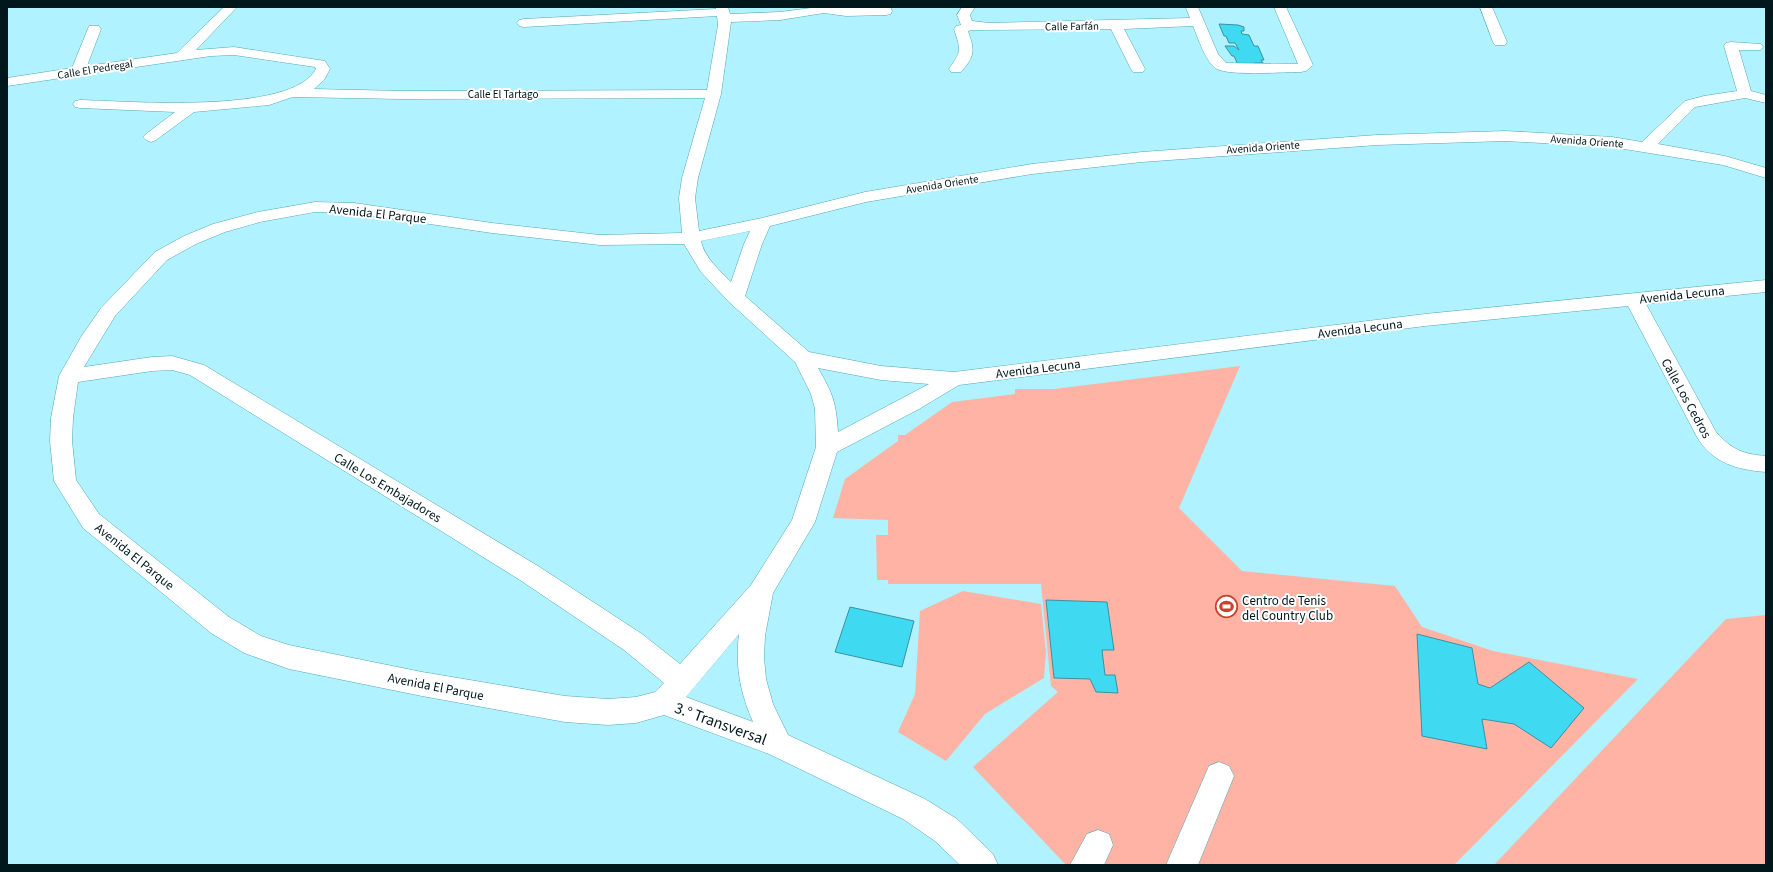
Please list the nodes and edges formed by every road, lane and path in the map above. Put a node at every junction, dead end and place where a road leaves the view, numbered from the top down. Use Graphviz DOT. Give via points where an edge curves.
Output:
graph roads {
  1 [pos="231,7"];
  2 [pos="603,7"];
  3 [pos="970,7"];
  4 [pos="1192,7"];
  5 [pos="1280,7"];
  6 [pos="1486,7"];
  7 [pos="830,8"];
  8 [pos="886,11"];
  9 [pos="723,12"];
  10 [pos="547,22"];
  11 [pos="1198,22"];
  12 [pos="524,23"];
  13 [pos="1116,25"];
  14 [pos="972,26"];
  15 [pos="94,29"];
  16 [pos="1500,42"];
  17 [pos="1763,47"];
  18 [pos="182,56"];
  19 [pos="956,69"];
  20 [pos="1138,69"];
  21 [pos="78,72"];
  22 [pos="7,82"];
  23 [pos="293,93"];
  24 [pos="714,94"];
  25 [pos="1745,94"];
  26 [pos="1766,99"];
  27 [pos="80,104"];
  28 [pos="190,108"];
  29 [pos="151,138"];
  30 [pos="1646,146"];
  31 [pos="1766,173"];
  32 [pos="763,223"];
  33 [pos="691,238"];
  34 [pos="1766,286"];
  35 [pos="735,297"];
  36 [pos="1634,299"];
  37 [pos="803,358"];
  38 [pos="69,376"];
  39 [pos="954,379"];
  40 [pos="827,447"];
  41 [pos="1766,464"];
  42 [pos="760,592"];
  43 [pos="683,682"];
  44 [pos="664,702"];
  45 [pos="778,744"];
  46 [pos="1219,776"];
  47 [pos="982,865"];
  48 [pos="1182,865"];
  1 -- 18 [label="street"];
  2 -- 10 [label="street" via="554,11 545,18"];
  3 -- 14 [label="street" via="963,15 964,21"];
  4 -- 11 [label="street"];
  5 -- 11 [label="street" via="1305,61 1306,65 1301,68 1221,66 1212,55"];
  6 -- 16 [label="street"];
  7 -- 8 [label="street" via="846,12"];
  7 -- 9 [label="street" via="784,16"];
  9 -- 10 [label="street"];
  9 -- 24 [label="street"];
  10 -- 12 [label="street"];
  11 -- 13 [label="street, Calle Farfán"];
  13 -- 14 [label="street, Calle Farfán"];
  13 -- 20 [label="street"];
  14 -- 19 [label="street" via="961,29 967,50 965,60"];
  15 -- 21 [label="street"];
  17 -- 25 [label="street" via="1731,46"];
  18 -- 21 [label="street, Calle El Pedregal"];
  18 -- 23 [label="street, Calle El Tartago" via="234,51 320,64 323,70 319,77 308,87"];
  21 -- 22 [label="street, Calle El Pedregal"];
  23 -- 24 [label="street, Calle El Tartago"];
  23 -- 28 [label="street, Calle El Tartago" via="269,101"];
  24 -- 33 [label="street" via="690,178 688,214"];
  25 -- 26 [label="street"];
  25 -- 30 [label="street" via="1690,104"];
  27 -- 28 [label="street, Calle El Tartago"];
  28 -- 29 [label="street"];
  30 -- 31 [label="street, Avenida Oriente" via="1725,161"];
  30 -- 32 [label="street, Avenida Oriente" via="1506,136 1377,140 1142,157 1032,169 927,186 864,197"];
  32 -- 33 [label="street, Avenida Oriente"];
  32 -- 35 [label="street"];
  33 -- 35 [label="street" via="698,256"];
  33 -- 38 [label="street, Avenida El Parque" via="600,240 334,207 315,207 258,217 219,228 161,256 108,312"];
  34 -- 36 [label="street, Avenida Lecuna"];
  35 -- 37 [label="street"];
  36 -- 39 [label="street, Avenida Lecuna" via="1425,320"];
  36 -- 41 [label="street, Calle Los Cedros" via="1716,449 1750,463"];
  37 -- 39 [label="street, Avenida Lecuna" via="881,373"];
  37 -- 40 [label="street" via="822,394 826,408"];
  38 -- 43 [label="street, Calle Los Embajadores" via="172,363 197,370 529,574 633,642"];
  38 -- 44 [label="street, Avenida El Parque" via="61,441 65,481 91,521 220,625 253,645 290,657 422,684 565,709 608,712 636,710"];
  39 -- 40 [label="street, Avenida Lecuna"];
  40 -- 42 [label="street" via="803,522"];
  42 -- 43 [label="street"];
  42 -- 45 [label="street" via="753,635 752,678 764,716"];
  43 -- 44 [label="street"];
  44 -- 45 [label="street, 3.° Transversal"];
  45 -- 47 [label="street, 3.° Transversal" via="914,809 946,830"];
  46 -- 48 [label="street"];
}
